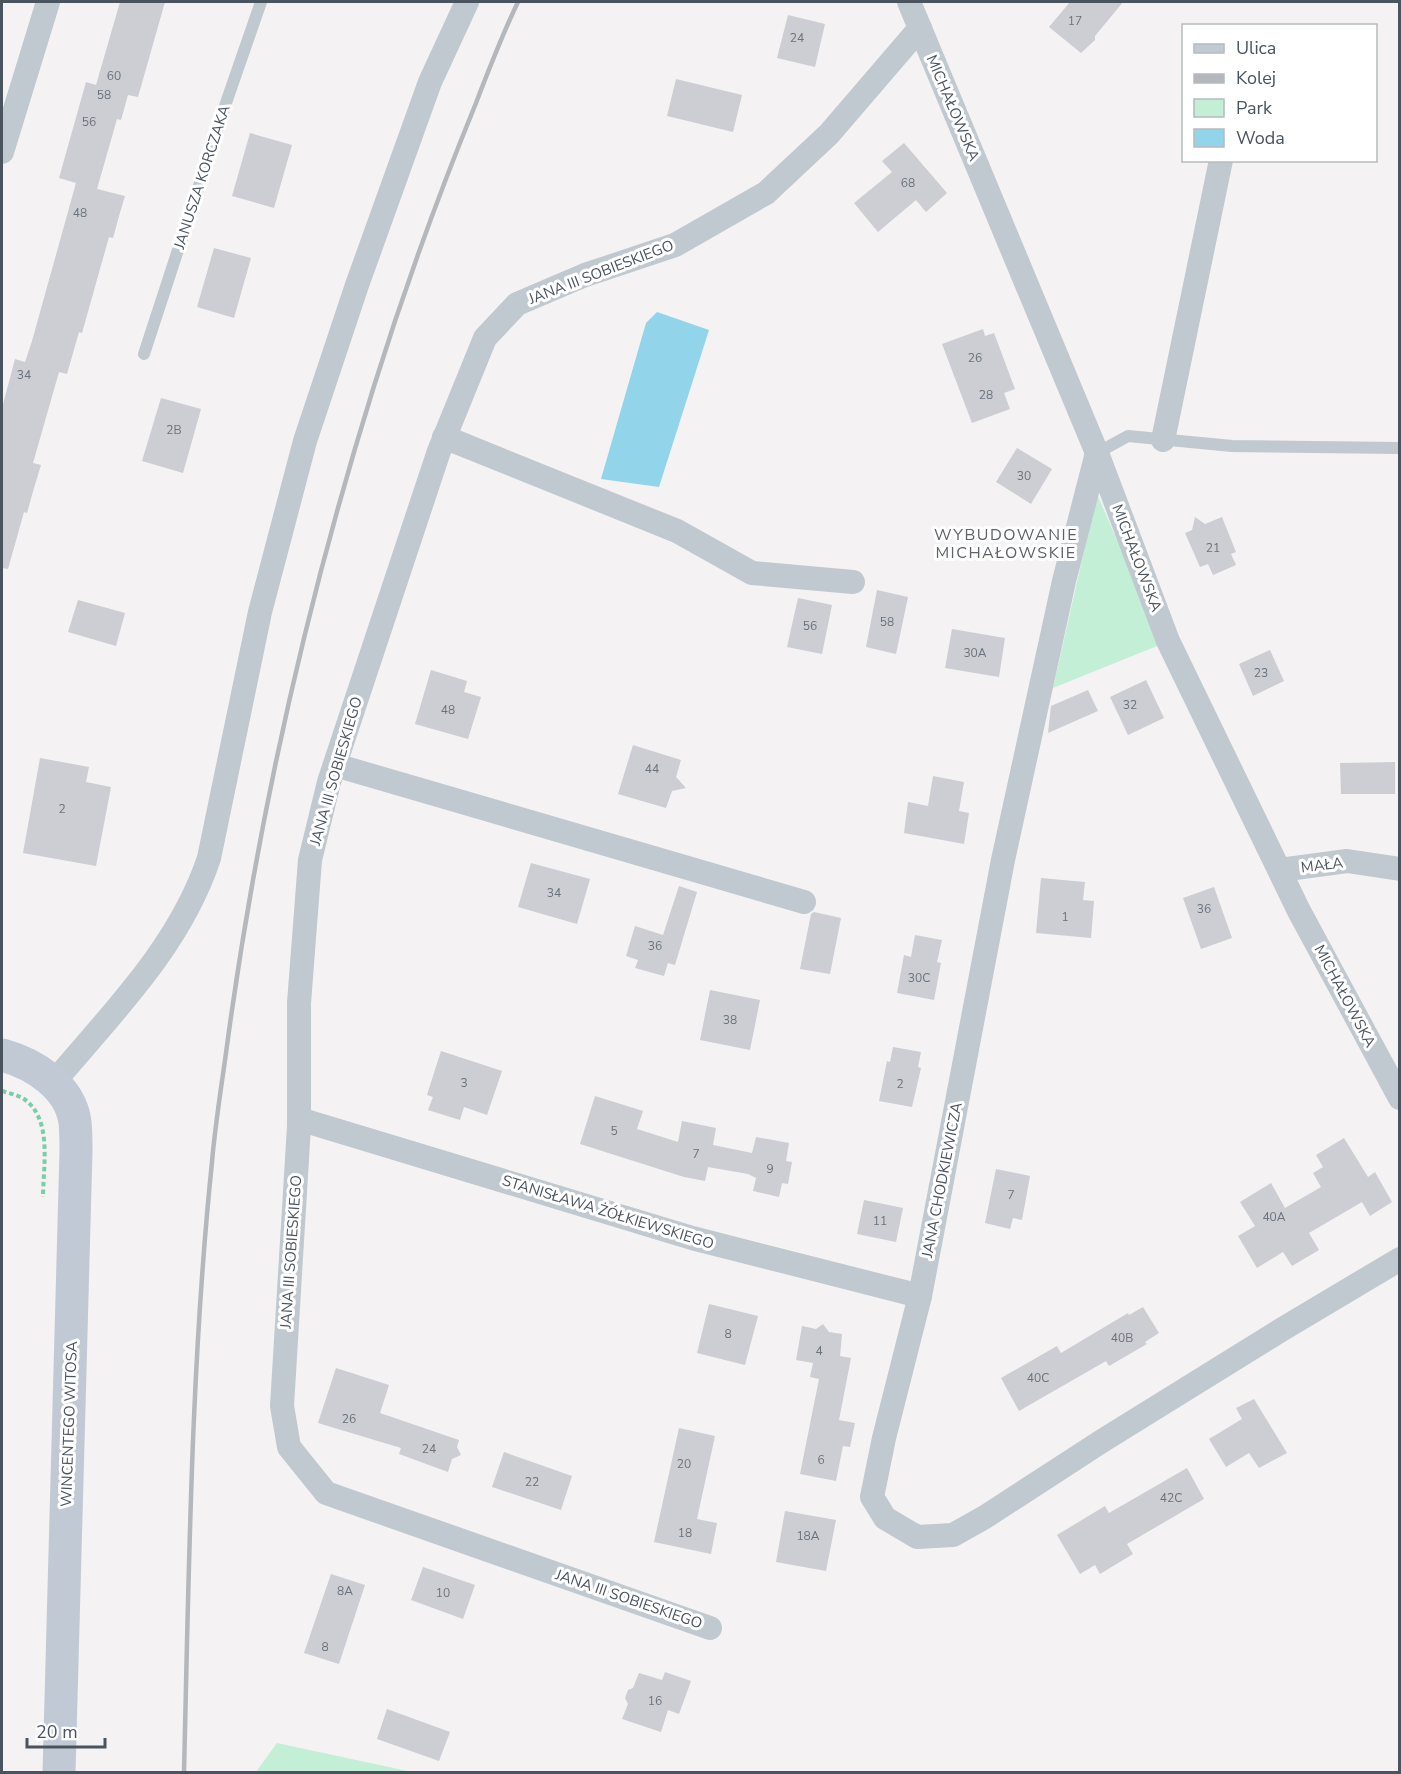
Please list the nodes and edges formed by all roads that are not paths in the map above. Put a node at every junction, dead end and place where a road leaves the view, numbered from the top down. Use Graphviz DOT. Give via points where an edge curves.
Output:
graph roads {
  1 [pos="48,2"];
  2 [pos="261,2"];
  3 [pos="467,2"];
  4 [pos="909,2"];
  5 [pos="920,28"];
  6 [pos="2,152"];
  7 [pos="1221,162"];
  8 [pos="144,354"];
  9 [pos="444,437"];
  10 [pos="1163,440"];
  11 [pos="1400,448"];
  12 [pos="1097,453"];
  13 [pos="853,582"];
  14 [pos="335,765"];
  15 [pos="1400,869"];
  16 [pos="1280,870"];
  17 [pos="804,902"];
  18 [pos="2,1055"];
  19 [pos="54,1082"];
  20 [pos="1400,1098"];
  21 [pos="299,1119"];
  22 [pos="1400,1259"];
  23 [pos="920,1296"];
  24 [pos="710,1628"];
  25 [pos="59,1773"];
  1 -- 6 [label="street"];
  2 -- 8 [label="lane, JANUSZA KORCZAKA"];
  3 -- 19 [label="street" via="430,82 305,441 260,612 202,880 163,951"];
  4 -- 5 [label="street, MICHAŁOWSKA"];
  5 -- 9 [label="street, JANA III SOBIESKIEGO" via="829,134 766,193 675,245 517,304 485,338"];
  5 -- 12 [label="street, MICHAŁOWSKA"];
  7 -- 10 [label="street"];
  9 -- 13 [label="street" via="677,531 752,573"];
  9 -- 14 [label="street, JANA III SOBIESKIEGO"];
  10 -- 11 [label="lane" via="1232,446"];
  10 -- 12 [label="lane" via="1128,436"];
  12 -- 16 [label="street, MICHAŁOWSKA" via="1168,641"];
  12 -- 23 [label="street, JANA CHODKIEWICZA" via="1064,581 1002,860"];
  14 -- 17 [label="street"];
  14 -- 21 [label="street, JANA III SOBIESKIEGO" via="310,860 299,1003"];
  15 -- 16 [label="street, MAŁA" via="1347,861"];
  16 -- 20 [label="street, MICHAŁOWSKA"];
  18 -- 19 [label="street"];
  19 -- 25 [label="street, WINCENTEGO WITOSA" via="75,1120 76,1151"];
  21 -- 23 [label="street, STANISŁAWA ŻÓŁKIEWSKIEGO" via="692,1238"];
  21 -- 24 [label="street, JANA III SOBIESKIEGO" via="282,1406 289,1447 326,1493"];
  22 -- 23 [label="street, JANA CHODKIEWICZA" via="985,1517 953,1535 916,1537 885,1518 872,1497"];
}
